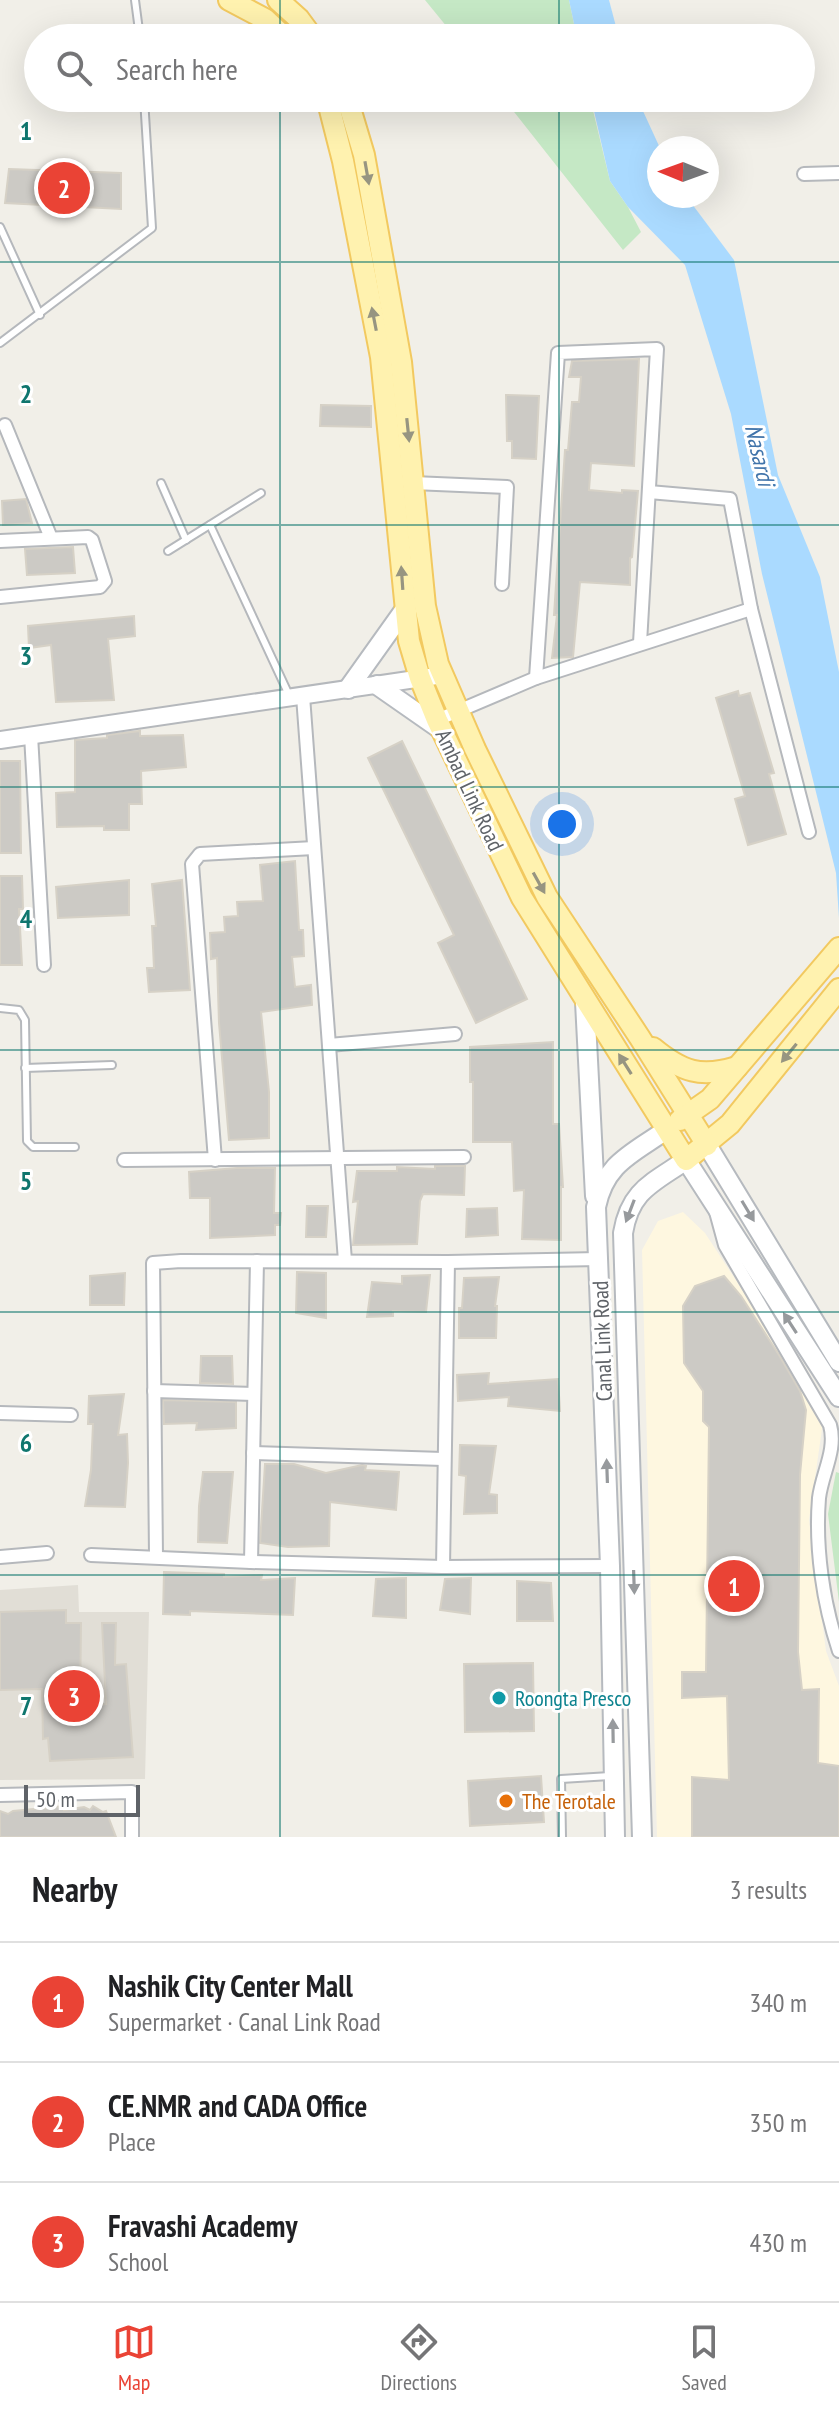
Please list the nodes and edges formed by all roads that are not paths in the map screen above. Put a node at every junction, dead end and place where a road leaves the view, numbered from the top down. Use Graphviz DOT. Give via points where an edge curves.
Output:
graph roads {
  1 [pos="135,0"];
  2 [pos="229,0"];
  3 [pos="278,0"];
  4 [pos="138,24"];
  5 [pos="270,24"];
  6 [pos="303,24"];
  7 [pos="145,112"];
  8 [pos="331,112"];
  9 [pos="351,112"];
  10 [pos="839,173"];
  11 [pos="804,174"];
  12 [pos="0,227"];
  13 [pos="40,315"];
  14 [pos="0,343"];
  15 [pos="5,425"];
  16 [pos="161,483"];
  17 [pos="413,483"];
  18 [pos="649,492"];
  19 [pos="261,493"];
  20 [pos="210,525"];
  21 [pos="51,538"];
  22 [pos="186,540"];
  23 [pos="0,541"];
  24 [pos="168,551"];
  25 [pos="502,584"];
  26 [pos="0,597"];
  27 [pos="405,609"];
  28 [pos="751,609"];
  29 [pos="640,643"];
  30 [pos="443,675"];
  31 [pos="420,678"];
  32 [pos="536,678"];
  33 [pos="377,685"];
  34 [pos="348,689"];
  35 [pos="297,697"];
  36 [pos="458,711"];
  37 [pos="440,726"];
  38 [pos="31,735"];
  39 [pos="0,740"];
  40 [pos="809,832"];
  41 [pos="314,848"];
  42 [pos="839,948"];
  43 [pos="44,965"];
  44 [pos="838,990"];
  45 [pos="585,1002"];
  46 [pos="0,1008"];
  47 [pos="455,1034"];
  48 [pos="640,1038"];
  49 [pos="329,1045"];
  50 [pos="112,1065"];
  51 [pos="738,1067"];
  52 [pos="25,1068"];
  53 [pos="688,1114"];
  54 [pos="666,1130"];
  55 [pos="707,1145"];
  56 [pos="75,1147"];
  57 [pos="464,1157"];
  58 [pos="337,1159"];
  59 [pos="124,1160"];
  60 [pos="215,1160"];
  61 [pos="686,1160"];
  62 [pos="596,1207"];
  63 [pos="599,1259"];
  64 [pos="742,1260"];
  65 [pos="257,1261"];
  66 [pos="345,1261"];
  67 [pos="448,1262"];
  68 [pos="838,1360"];
  69 [pos="154,1391"];
  70 [pos="836,1393"];
  71 [pos="254,1394"];
  72 [pos="0,1413"];
  73 [pos="71,1415"];
  74 [pos="253,1453"];
  75 [pos="443,1459"];
  76 [pos="47,1553"];
  77 [pos="91,1555"];
  78 [pos="156,1556"];
  79 [pos="0,1557"];
  80 [pos="251,1562"];
  81 [pos="610,1566"];
  82 [pos="443,1567"];
  83 [pos="839,1651"];
  84 [pos="614,1776"];
  85 [pos="0,1795"];
  86 [pos="132,1837"];
  87 [pos="562,1837"];
  88 [pos="615,1837"];
  89 [pos="642,1837"];
  1 -- 4 [label="lane"];
  2 -- 5 [label="main road"];
  3 -- 6 [label="main road"];
  7 -- 13 [label="lane" via="152,228"];
  27 -- 8 [label="main road, Ambad Link Road, one-way" via="381,357"];
  9 -- 17 [label="main road, Ambad Link Road, one-way" via="364,155 401,362"];
  10 -- 11 [label="street"];
  12 -- 13 [label="lane"];
  13 -- 14 [label="lane"];
  15 -- 21 [label="street"];
  16 -- 22 [label="lane"];
  17 -- 25 [label="street" via="507,487"];
  17 -- 30 [label="main road, Ambad Link Road" via="425,606"];
  18 -- 28 [label="street" via="730,499"];
  18 -- 29 [label="street"];
  18 -- 32 [label="street" via="657,349 558,353"];
  19 -- 20 [label="lane"];
  20 -- 22 [label="lane"];
  20 -- 35 [label="lane"];
  21 -- 23 [label="street"];
  21 -- 26 [label="street" via="90,538 103,586"];
  22 -- 24 [label="lane"];
  27 -- 31 [label="main road, Ambad Link Road"];
  27 -- 34 [label="main road"];
  28 -- 29 [label="street"];
  28 -- 40 [label="street"];
  29 -- 32 [label="street"];
  30 -- 31 [label="street"];
  30 -- 36 [label="main road, Ambad Link Road"];
  31 -- 33 [label="street"];
  31 -- 37 [label="main road, Ambad Link Road"];
  32 -- 36 [label="street"];
  33 -- 34 [label="street"];
  33 -- 37 [label="main road"];
  34 -- 35 [label="street"];
  35 -- 38 [label="street"];
  35 -- 41 [label="street"];
  36 -- 37 [label="street"];
  36 -- 48 [label="main road, Ambad Link Road, one-way" via="529,865"];
  37 -- 45 [label="main road, Ambad Link Road" via="522,898"];
  38 -- 39 [label="street"];
  38 -- 43 [label="street"];
  41 -- 49 [label="street"];
  41 -- 60 [label="street" via="200,854 192,864"];
  42 -- 51 [label="main road, Canal Link Road"];
  44 -- 55 [label="main road, Canal Link Road, one-way"];
  54 -- 45 [label="main road, Ambad Link Road, one-way"];
  45 -- 62 [label="main road"];
  46 -- 52 [label="lane" via="23,1014"];
  47 -- 49 [label="street"];
  48 -- 51 [label="main road" via="685,1069 707,1074"];
  48 -- 53 [label="main road, Ambad Link Road"];
  49 -- 58 [label="street"];
  50 -- 52 [label="lane"];
  51 -- 53 [label="main road, Canal Link Road" via="710,1099"];
  52 -- 56 [label="lane" via="27,1141 33,1147"];
  53 -- 54 [label="main road, Canal Link Road"];
  53 -- 55 [label="main road, Ambad Link Road"];
  54 -- 61 [label="main road, Ambad Link Road"];
  54 -- 62 [label="main road, Canal Link Road" via="611,1169"];
  55 -- 61 [label="main road, Canal Link Road"];
  55 -- 68 [label="main road, Ambad Link Road, one-way"];
  57 -- 58 [label="street"];
  58 -- 60 [label="street"];
  58 -- 66 [label="street"];
  59 -- 60 [label="street"];
  61 -- 64 [label="main road, Ambad Link Road"];
  61 -- 89 [label="main road, Canal Link Road, one-way" via="638,1194 623,1233"];
  62 -- 63 [label="main road, Canal Link Road"];
  63 -- 67 [label="street"];
  81 -- 63 [label="main road, Canal Link Road, one-way"];
  70 -- 64 [label="main road, Ambad Link Road, one-way"];
  64 -- 83 [label="street" via="830,1425 833,1444 819,1497 819,1551"];
  65 -- 66 [label="street"];
  65 -- 69 [label="street" via="153,1263"];
  65 -- 71 [label="street"];
  66 -- 67 [label="street"];
  67 -- 75 [label="street"];
  69 -- 71 [label="street"];
  69 -- 78 [label="street"];
  71 -- 74 [label="street"];
  72 -- 73 [label="street"];
  74 -- 75 [label="street"];
  74 -- 80 [label="street"];
  75 -- 82 [label="street"];
  76 -- 79 [label="street"];
  77 -- 78 [label="street"];
  78 -- 80 [label="street"];
  80 -- 82 [label="street"];
  81 -- 82 [label="street"];
  84 -- 81 [label="main road, Canal Link Road, one-way"];
  84 -- 87 [label="lane" via="561,1779"];
  84 -- 88 [label="main road, Canal Link Road"];
  85 -- 86 [label="street" via="132,1792"];
}
